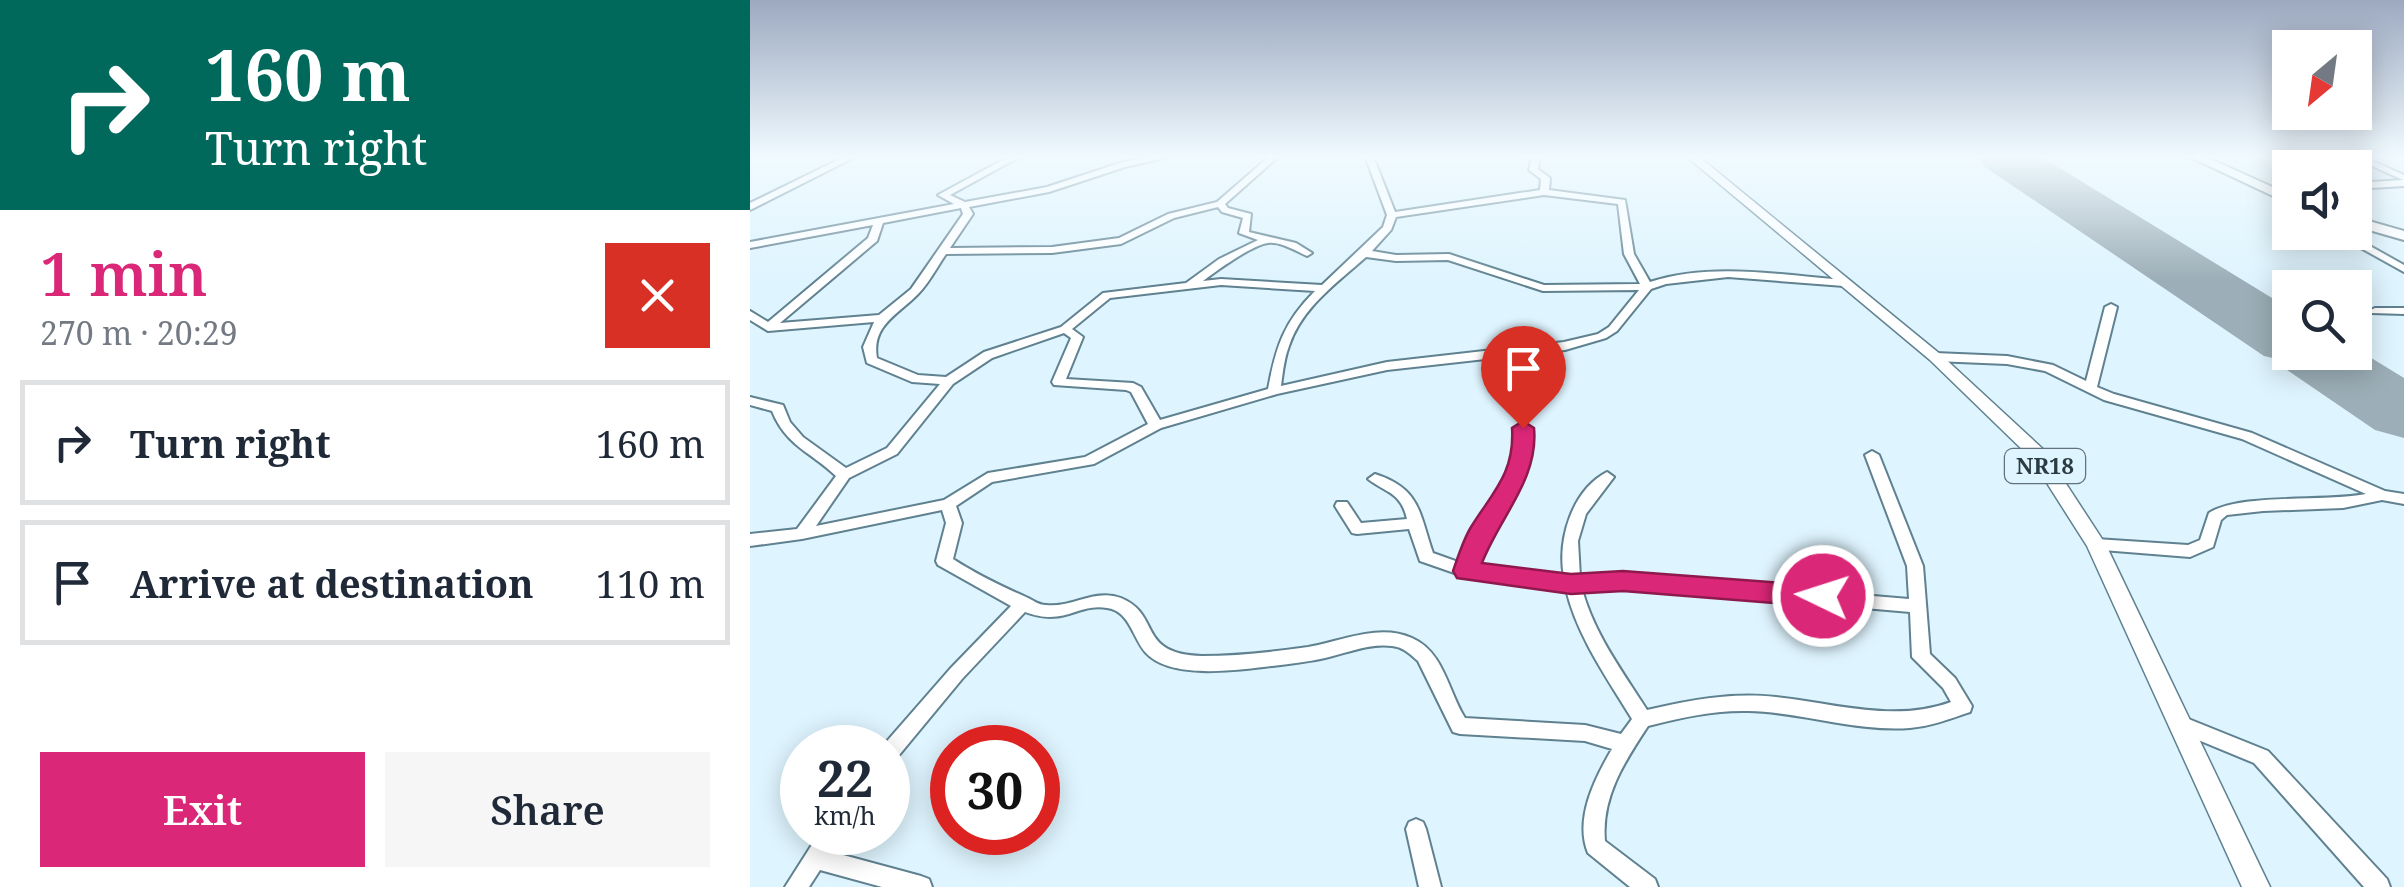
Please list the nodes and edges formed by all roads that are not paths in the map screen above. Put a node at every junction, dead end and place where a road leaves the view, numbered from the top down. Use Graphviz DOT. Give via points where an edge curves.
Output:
graph roads {
  1 [pos="948,197"];
  2 [pos="1005,197"];
  3 [pos="1228,197"];
  4 [pos="1385,197"];
  5 [pos="1508,197"];
  6 [pos="1586,197"];
  7 [pos="1741,197"];
  8 [pos="1220,204"];
  9 [pos="964,205"];
  10 [pos="1392,215"];
  11 [pos="878,221"];
  12 [pos="2372,226"];
  13 [pos="2404,236"];
  14 [pos="1264,242"];
  15 [pos="750,245"];
  16 [pos="2370,250"];
  17 [pos="942,251"];
  18 [pos="1308,253"];
  19 [pos="1363,253"];
  20 [pos="2404,269"];
  21 [pos="1844,283"];
  22 [pos="1190,285"];
  23 [pos="1647,287"];
  24 [pos="1324,288"];
  25 [pos="2111,307"];
  26 [pos="2375,311"];
  27 [pos="2404,311"];
  28 [pos="750,314"];
  29 [pos="882,318"];
  30 [pos="768,328"];
  31 [pos="1066,329"];
  32 [pos="1936,357"];
  33 [pos="949,381"];
  34 [pos="2091,387"];
  35 [pos="1274,391"];
  36 [pos="750,400"];
  37 [pos="1156,425"];
  38 [pos="1523,428"];
  39 [pos="1872,455"];
  40 [pos="844,475"];
  41 [pos="1606,477"];
  42 [pos="1376,480"];
  43 [pos="2382,495"];
  44 [pos="2404,499"];
  45 [pos="948,504"];
  46 [pos="1342,506"];
  47 [pos="1415,523"];
  48 [pos="802,534"];
  49 [pos="769,539"];
  50 [pos="750,540"];
  51 [pos="2096,545"];
  52 [pos="750,555"];
  53 [pos="1466,571"];
  54 [pos="1571,584"];
  55 [pos="1024,604"];
  56 [pos="1919,606"];
  57 [pos="1642,719"];
  58 [pos="2176,722"];
  59 [pos="910,728"];
  60 [pos="1625,744"];
  61 [pos="1416,829"];
  62 [pos="818,855"];
  63 [pos="816,858"];
  64 [pos="796,887"];
  65 [pos="921,887"];
  66 [pos="1430,887"];
  67 [pos="1648,887"];
  68 [pos="2256,887"];
  69 [pos="2379,887"];
  1 -- 9 [label="street"];
  2 -- 9 [label="street"];
  3 -- 8 [label="street"];
  4 -- 10 [label="street"];
  5 -- 10 [label="street"];
  6 -- 23 [label="street" via="1622,202 1630,254"];
  7 -- 21 [label="main road, NR18"];
  8 -- 14 [label="street" via="1248,216 1244,233"];
  8 -- 17 [label="street" via="1171,216 1111,244"];
  9 -- 11 [label="street"];
  9 -- 17 [label="street" via="968,214"];
  10 -- 19 [label="street"];
  11 -- 15 [label="street"];
  11 -- 30 [label="street" via="873,238"];
  12 -- 13 [label="highway"];
  14 -- 18 [label="street" via="1295,244"];
  14 -- 22 [label="street"];
  16 -- 20 [label="street"];
  17 -- 29 [label="street" via="916,291"];
  19 -- 23 [label="street" via="1450,257 1543,288"];
  19 -- 24 [label="street"];
  21 -- 23 [label="street" via="1728,274"];
  21 -- 32 [label="main road, NR18"];
  22 -- 24 [label="street"];
  22 -- 31 [label="street" via="1108,294"];
  23 -- 35 [label="street" via="1602,336 1387,366"];
  24 -- 35 [label="street" via="1283,344"];
  25 -- 34 [label="street"];
  26 -- 27 [label="street"];
  28 -- 30 [label="street"];
  29 -- 30 [label="street"];
  29 -- 33 [label="street" via="871,360 916,380"];
  31 -- 33 [label="street" via="988,355"];
  31 -- 37 [label="street" via="1077,338 1058,382 1130,386"];
  32 -- 34 [label="street" via="2031,364"];
  32 -- 51 [label="main road, NR18" via="2038,454"];
  33 -- 40 [label="street" via="892,451"];
  34 -- 43 [label="street" via="2246,436"];
  35 -- 37 [label="street"];
  36 -- 40 [label="street" via="778,408 784,428"];
  37 -- 45 [label="street" via="1090,461 988,478"];
  38 -- 53 [label="street" via="1519,464"];
  39 -- 56 [label="street" via="1915,566"];
  40 -- 48 [label="street"];
  41 -- 54 [label="street" via="1580,510 1568,566"];
  42 -- 47 [label="street" via="1410,500"];
  43 -- 44 [label="street"];
  43 -- 51 [label="street" via="2352,504 2223,511 2214,517 2206,543 2190,550"];
  45 -- 48 [label="street"];
  45 -- 55 [label="street" via="954,523 944,561"];
  46 -- 47 [label="street" via="1357,528"];
  47 -- 53 [label="street" via="1426,557"];
  48 -- 49 [label="street"];
  49 -- 50 [label="street"];
  49 -- 52 [label="street"];
  51 -- 58 [label="main road, NR18"];
  53 -- 54 [label="street"];
  54 -- 56 [label="street" via="1623,581"];
  54 -- 57 [label="street"];
  55 -- 59 [label="street"];
  55 -- 60 [label="street" via="1046,612 1117,602 1153,651 1196,663 1400,640 1425,654 1460,726 1585,733"];
  56 -- 57 [label="street" via="1920,657 1963,706 1936,719 1876,719 1750,703"];
  57 -- 60 [label="street"];
  58 -- 68 [label="main road, NR18"];
  58 -- 69 [label="street" via="2261,757"];
  60 -- 67 [label="street" via="1591,826 1595,846"];
  61 -- 66 [label="street"];
  62 -- 63 [label="street"];
  63 -- 64 [label="street"];
  63 -- 65 [label="street"];
}
